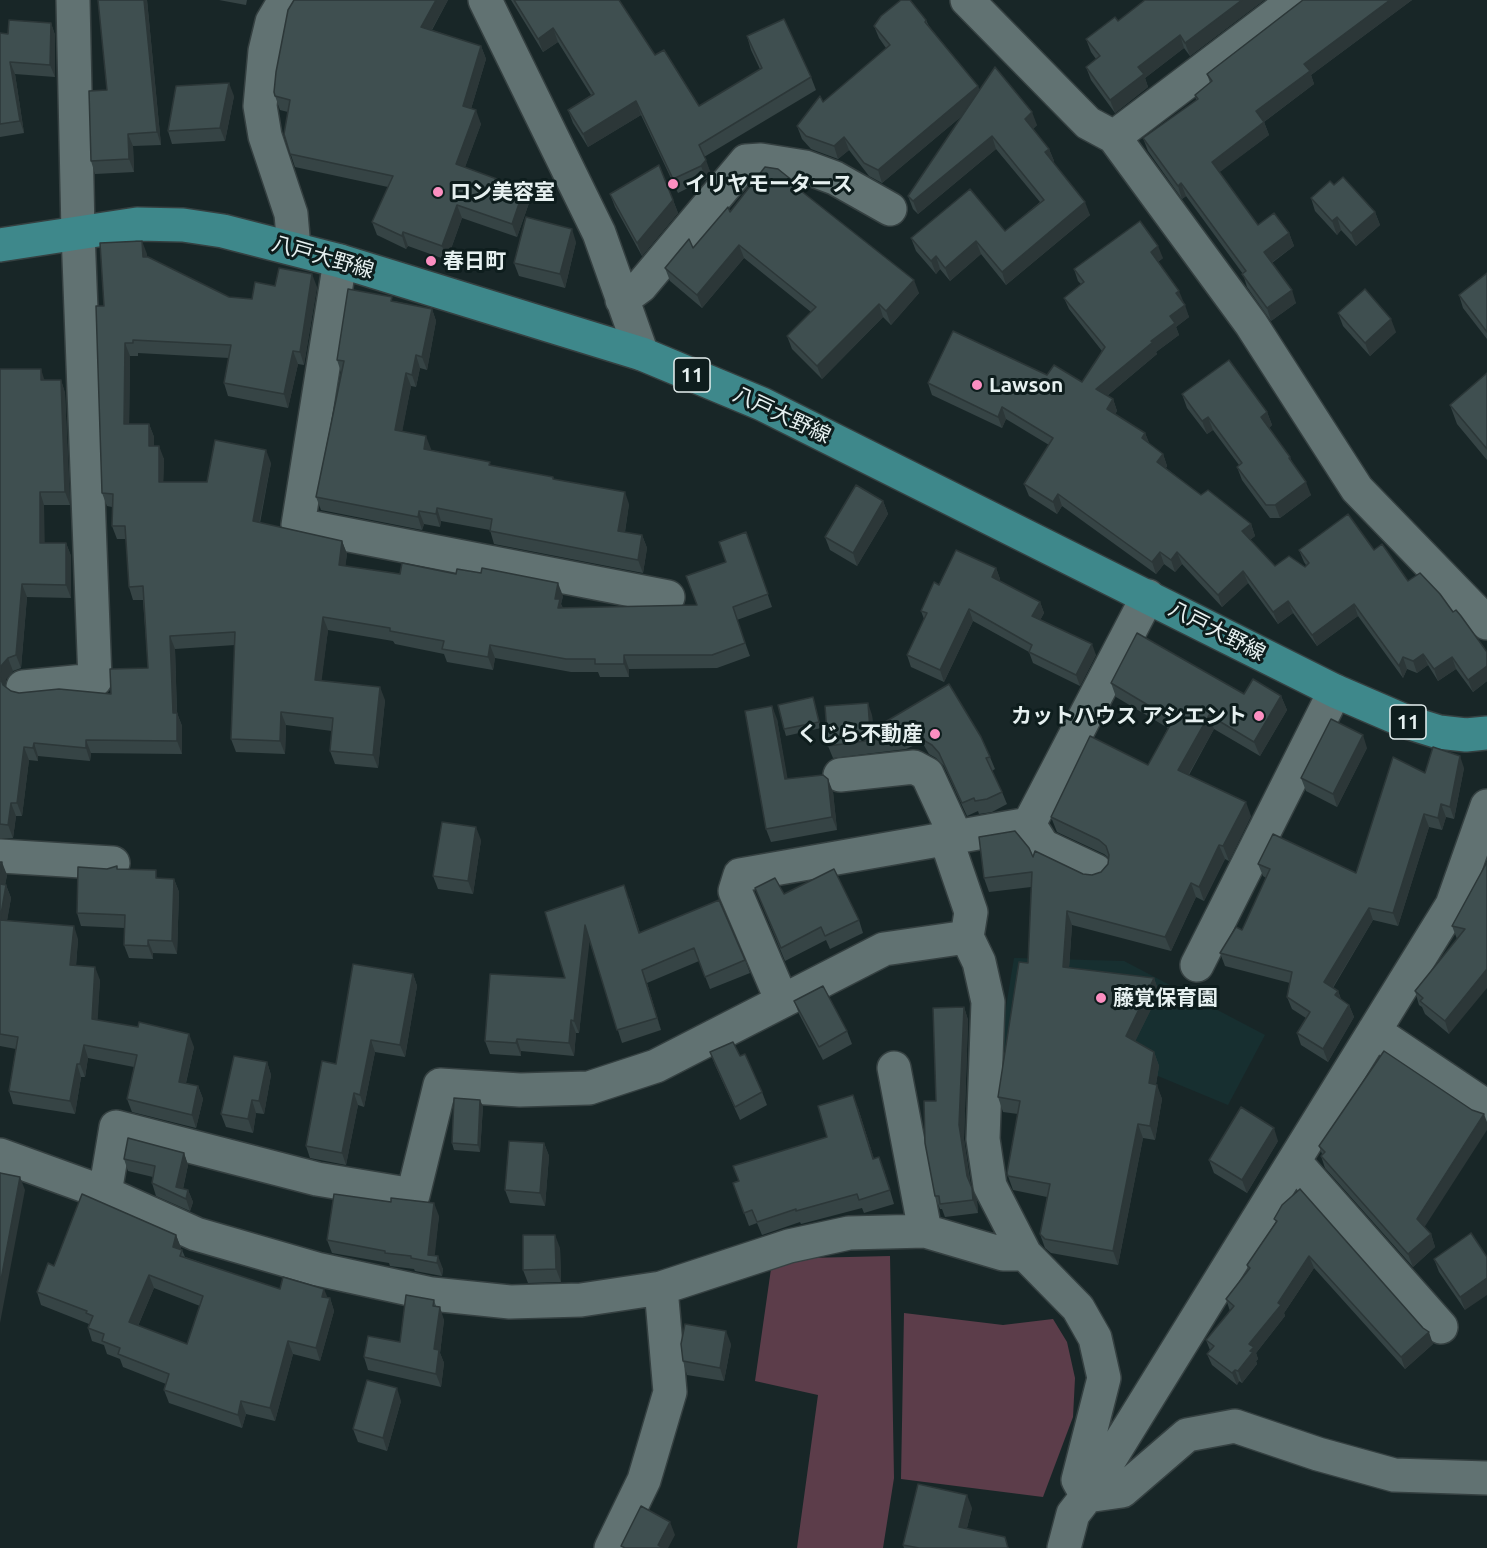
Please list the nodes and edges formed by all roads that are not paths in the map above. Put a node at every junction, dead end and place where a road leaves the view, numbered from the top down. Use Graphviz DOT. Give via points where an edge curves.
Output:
graph roads {
  1 [pos="73,0"];
  2 [pos="285,0"];
  3 [pos="485,0"];
  4 [pos="967,0"];
  5 [pos="1295,0"];
  6 [pos="1114,137"];
  7 [pos="890,208"];
  8 [pos="78,231"];
  9 [pos="0,244"];
  10 [pos="294,248"];
  11 [pos="340,261"];
  12 [pos="622,300"];
  13 [pos="642,354"];
  14 [pos="1148,596"];
  15 [pos="668,597"];
  16 [pos="1487,623"];
  17 [pos="24,687"];
  18 [pos="1335,691"];
  19 [pos="1487,733"];
  20 [pos="840,775"];
  21 [pos="1487,806"];
  22 [pos="1029,824"];
  23 [pos="951,838"];
  24 [pos="0,856"];
  25 [pos="113,863"];
  26 [pos="1096,871"];
  27 [pos="967,937"];
  28 [pos="1197,965"];
  29 [pos="782,1001"];
  30 [pos="1374,1031"];
  31 [pos="894,1068"];
  32 [pos="1487,1107"];
  33 [pos="0,1155"];
  34 [pos="1294,1161"];
  35 [pos="105,1193"];
  36 [pos="925,1231"];
  37 [pos="1025,1254"];
  38 [pos="661,1288"];
  39 [pos="1441,1327"];
  40 [pos="1487,1478"];
  41 [pos="1087,1496"];
  42 [pos="611,1548"];
  43 [pos="1064,1548"];
  1 -- 8 [label="street"];
  2 -- 10 [label="street" via="272,22 265,51 260,106 291,214"];
  3 -- 12 [label="street" via="599,233"];
  4 -- 6 [label="street" via="1088,123"];
  5 -- 6 [label="street"];
  6 -- 16 [label="street" via="1251,324 1357,489"];
  7 -- 12 [label="street" via="835,178 805,167 747,161 641,286"];
  8 -- 9 [label="main road, 八戸大野線 / 11"];
  8 -- 10 [label="main road, 八戸大野線 / 11" via="137,224 183,225"];
  8 -- 17 [label="street" via="95,680"];
  10 -- 11 [label="main road, 八戸大野線 / 11"];
  11 -- 13 [label="main road, 八戸大野線 / 11"];
  11 -- 15 [label="street" via="298,525"];
  12 -- 13 [label="street"];
  13 -- 14 [label="main road, 八戸大野線 / 11" via="762,404"];
  14 -- 18 [label="main road, 八戸大野線 / 11"];
  14 -- 22 [label="street"];
  18 -- 19 [label="main road, 八戸大野線 / 11" via="1439,732"];
  18 -- 28 [label="street"];
  20 -- 23 [label="street" via="914,767 927,774"];
  21 -- 30 [label="street" via="1452,905"];
  22 -- 23 [label="street"];
  22 -- 26 [label="street" via="1043,846"];
  23 -- 27 [label="street" via="971,912"];
  23 -- 29 [label="street" via="740,875 735,891"];
  24 -- 25 [label="street"];
  27 -- 29 [label="street" via="884,949"];
  27 -- 37 [label="street" via="979,962 988,1002 983,1139 990,1186"];
  29 -- 35 [label="street" via="656,1066 589,1088 440,1084 413,1195 317,1179 116,1127"];
  30 -- 32 [label="street"];
  30 -- 34 [label="street"];
  31 -- 36 [label="street"];
  33 -- 35 [label="street"];
  34 -- 39 [label="street"];
  34 -- 41 [label="street"];
  35 -- 38 [label="street" via="196,1234 317,1269 432,1294 510,1302 581,1300"];
  36 -- 37 [label="street" via="1003,1254"];
  36 -- 38 [label="street" via="849,1233 789,1246"];
  37 -- 41 [label="street" via="1078,1308 1095,1338 1104,1378 1078,1480"];
  38 -- 42 [label="street" via="670,1392 644,1480"];
  40 -- 41 [label="street" via="1395,1475 1235,1426 1187,1435 1122,1491"];
  41 -- 43 [label="street" via="1073,1514"];
}
